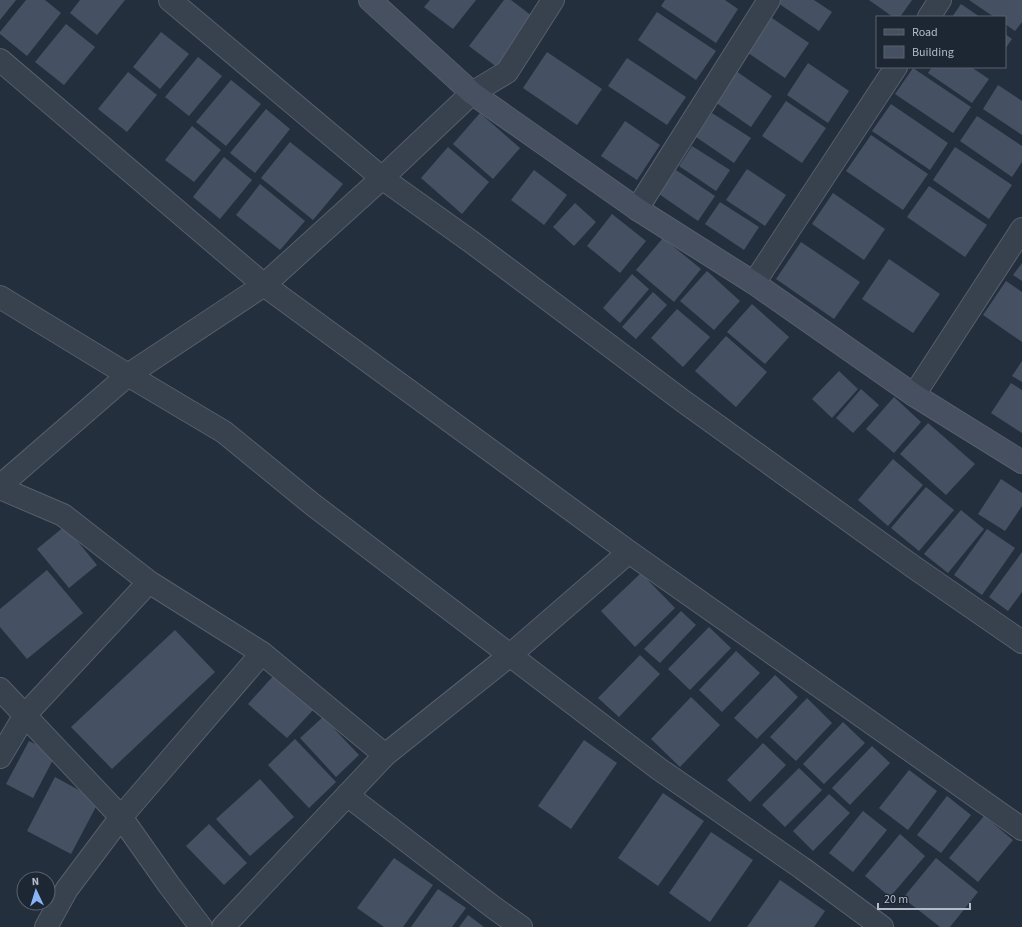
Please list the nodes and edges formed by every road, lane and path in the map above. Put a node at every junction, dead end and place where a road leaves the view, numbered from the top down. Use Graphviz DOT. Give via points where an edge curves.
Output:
graph roads {
  1 [pos="170,0"];
  2 [pos="370,0"];
  3 [pos="553,0"];
  4 [pos="769,0"];
  5 [pos="940,0"];
  6 [pos="930,16"];
  7 [pos="0,60"];
  8 [pos="895,68"];
  9 [pos="472,93"];
  10 [pos="382,178"];
  11 [pos="637,210"];
  12 [pos="1022,229"];
  13 [pos="754,283"];
  14 [pos="264,285"];
  15 [pos="0,297"];
  16 [pos="128,375"];
  17 [pos="914,395"];
  18 [pos="1022,462"];
  19 [pos="0,487"];
  20 [pos="629,552"];
  21 [pos="149,582"];
  22 [pos="1022,642"];
  23 [pos="262,653"];
  24 [pos="509,656"];
  25 [pos="0,689"];
  26 [pos="24,715"];
  27 [pos="385,755"];
  28 [pos="0,757"];
  29 [pos="348,795"];
  30 [pos="121,817"];
  31 [pos="1022,829"];
  32 [pos="46,927"];
  33 [pos="201,927"];
  34 [pos="223,927"];
  35 [pos="521,927"];
  36 [pos="882,927"];
  1 -- 10 [label="street"];
  2 -- 9 [label="street"];
  3 -- 9 [label="street" via="508,72"];
  4 -- 11 [label="street"];
  5 -- 6 [label="street"];
  7 -- 14 [label="street"];
  8 -- 13 [label="street"];
  9 -- 10 [label="street"];
  9 -- 11 [label="street"];
  10 -- 14 [label="street"];
  10 -- 22 [label="street" via="683,401"];
  11 -- 13 [label="street"];
  12 -- 17 [label="street"];
  13 -- 17 [label="street"];
  14 -- 16 [label="street"];
  14 -- 20 [label="street"];
  15 -- 16 [label="street"];
  16 -- 19 [label="street"];
  16 -- 24 [label="street" via="224,432 312,504"];
  17 -- 18 [label="street"];
  19 -- 21 [label="street" via="63,515"];
  20 -- 24 [label="street"];
  20 -- 31 [label="street"];
  21 -- 23 [label="street"];
  21 -- 26 [label="street"];
  23 -- 27 [label="street"];
  23 -- 30 [label="street"];
  24 -- 27 [label="street"];
  24 -- 36 [label="street" via="659,769"];
  25 -- 26 [label="street"];
  26 -- 28 [label="street"];
  26 -- 30 [label="street"];
  27 -- 29 [label="street"];
  29 -- 34 [label="street"];
  29 -- 35 [label="street"];
  30 -- 32 [label="street" via="67,889"];
  30 -- 33 [label="street"];
}
